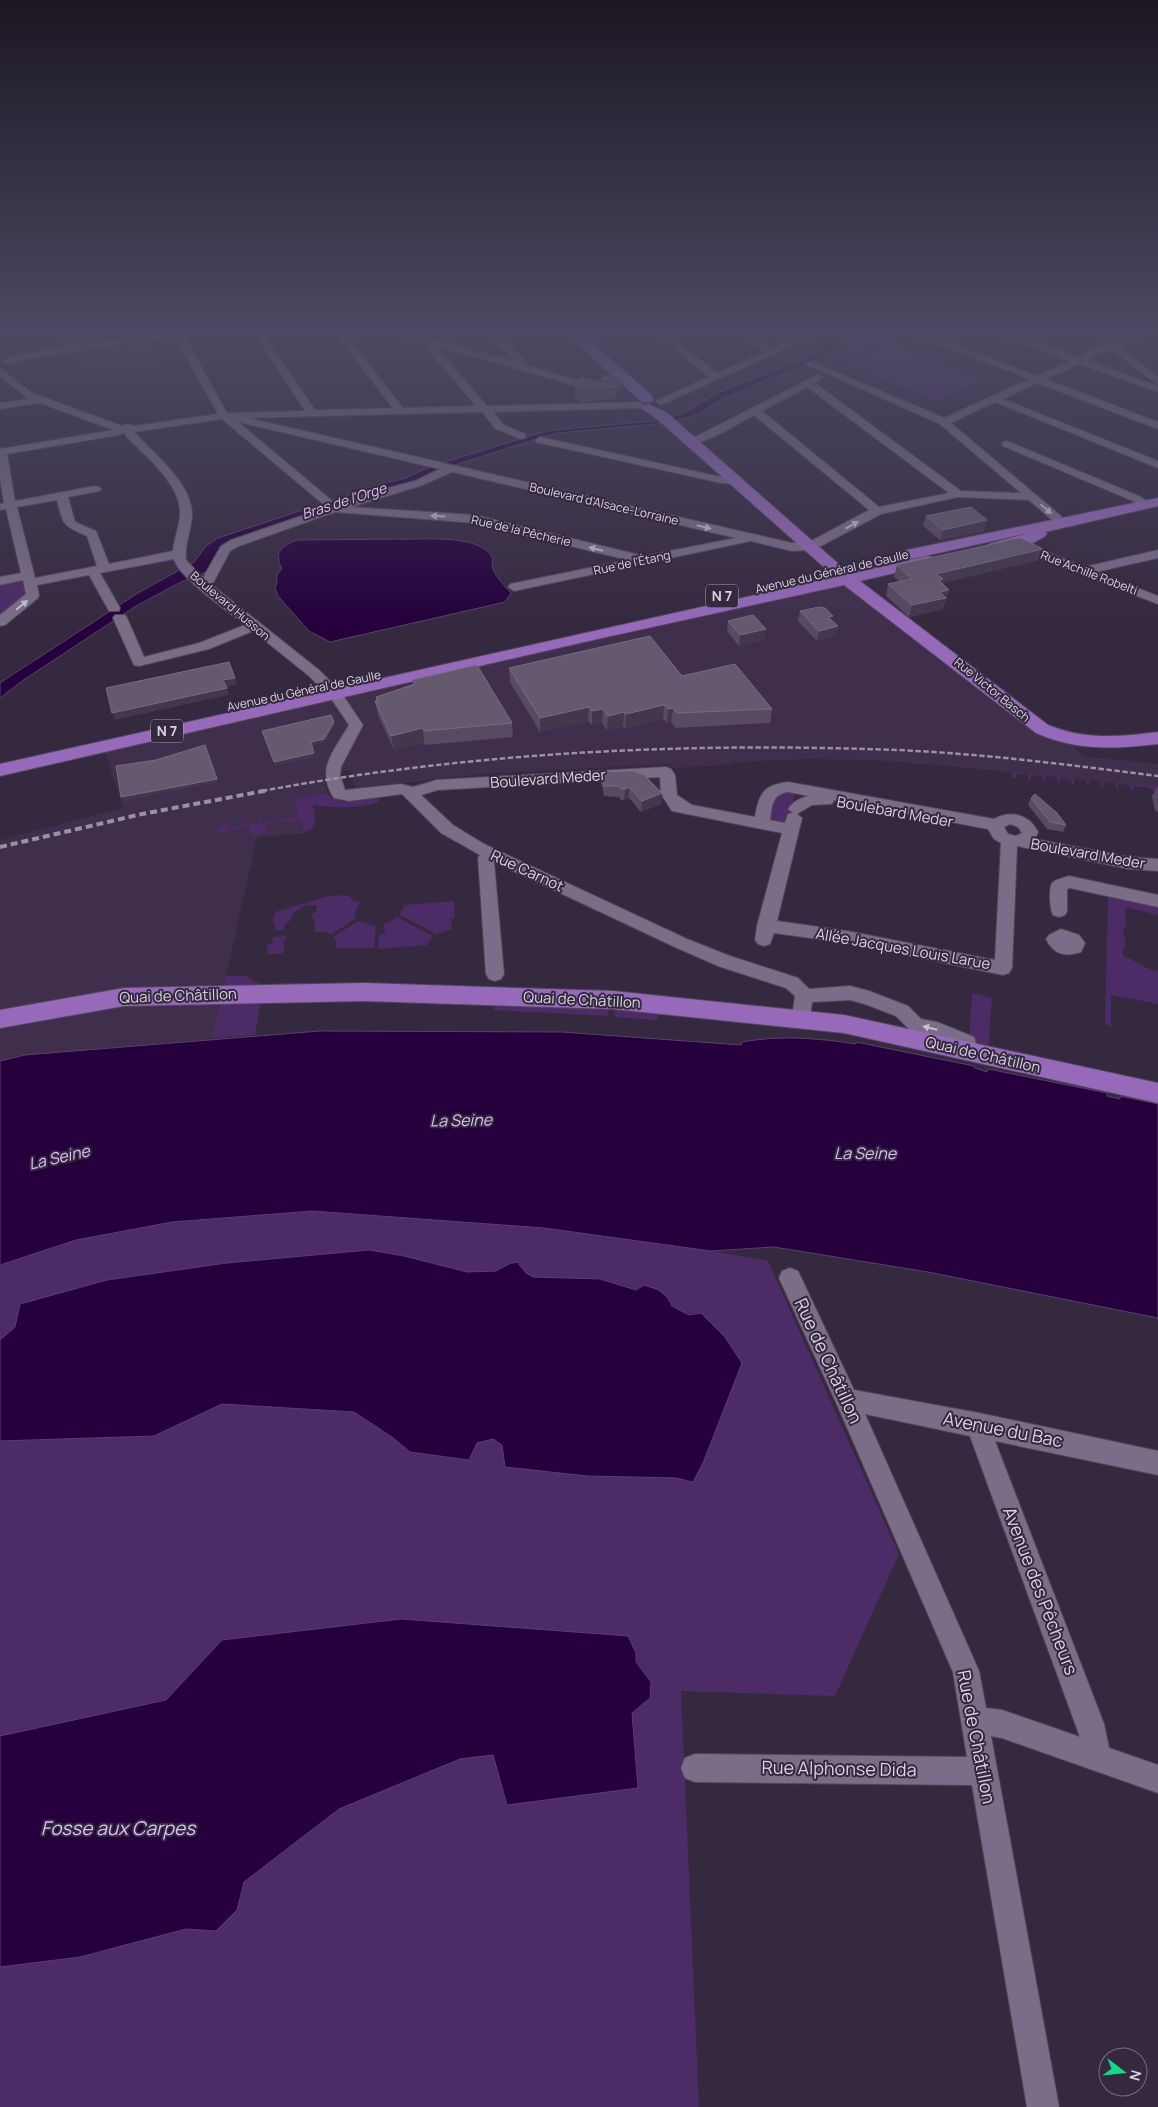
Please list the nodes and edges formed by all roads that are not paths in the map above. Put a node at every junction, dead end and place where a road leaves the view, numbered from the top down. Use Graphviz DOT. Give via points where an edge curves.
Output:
graph roads {
  1 [pos="108,427"];
  2 [pos="116,427"];
  3 [pos="150,427"];
  4 [pos="238,427"];
  5 [pos="274,427"];
  6 [pos="500,427"];
  7 [pos="678,427"];
  8 [pos="720,427"];
  9 [pos="776,427"];
  10 [pos="869,427"];
  11 [pos="950,427"];
  12 [pos="1065,427"];
  13 [pos="126,431"];
  14 [pos="102,435"];
  15 [pos="521,436"];
  16 [pos="540,440"];
  17 [pos="693,441"];
  18 [pos="1007,444"];
  19 [pos="0,452"];
  20 [pos="436,464"];
  21 [pos="1158,465"];
  22 [pos="452,468"];
  23 [pos="735,481"];
  24 [pos="95,489"];
  25 [pos="958,494"];
  26 [pos="62,495"];
  27 [pos="1031,497"];
  28 [pos="326,501"];
  29 [pos="5,505"];
  30 [pos="1154,505"];
  31 [pos="336,509"];
  32 [pos="877,511"];
  33 [pos="1057,524"];
  34 [pos="1033,537"];
  35 [pos="749,538"];
  36 [pos="984,543"];
  37 [pos="809,546"];
  38 [pos="1158,554"];
  39 [pos="181,559"];
  40 [pos="644,560"];
  41 [pos="98,569"];
  42 [pos="1082,571"];
  43 [pos="842,575"];
  44 [pos="30,578"];
  45 [pos="0,581"];
  46 [pos="200,582"];
  47 [pos="514,587"];
  48 [pos="1158,600"];
  49 [pos="0,622"];
  50 [pos="253,626"];
  51 [pos="605,628"];
  52 [pos="331,690"];
  53 [pos="1158,738"];
  54 [pos="0,760"];
  55 [pos="0,770"];
  56 [pos="666,772"];
  57 [pos="640,774"];
  58 [pos="800,790"];
  59 [pos="411,793"];
  60 [pos="688,809"];
  61 [pos="796,809"];
  62 [pos="761,823"];
  63 [pos="791,829"];
  64 [pos="1010,834"];
  65 [pos="490,854"];
  66 [pos="1158,855"];
  67 [pos="1158,865"];
  68 [pos="1158,901"];
  69 [pos="1059,922"];
  70 [pos="496,974"];
  71 [pos="803,1007"];
  72 [pos="0,1019"];
  73 [pos="966,1051"];
  74 [pos="1158,1093"];
  75 [pos="790,1278"];
  76 [pos="847,1402"];
  77 [pos="979,1425"];
  78 [pos="1158,1463"];
  79 [pos="974,1720"];
  80 [pos="1095,1758"];
  81 [pos="695,1768"];
  82 [pos="983,1771"];
  83 [pos="1158,1779"];
  84 [pos="1042,2107"];
  1 -- 14 [label="street"];
  2 -- 13 [label="street"];
  3 -- 13 [label="street"];
  4 -- 28 [label="street"];
  5 -- 20 [label="street, Boulevard d'Alsace-Lorraine"];
  6 -- 15 [label="street"];
  7 -- 17 [label="main road, Rue Victor Basch"];
  8 -- 17 [label="street"];
  9 -- 32 [label="street"];
  10 -- 25 [label="street"];
  11 -- 27 [label="street"];
  12 -- 21 [label="street"];
  13 -- 14 [label="street"];
  13 -- 39 [label="street" via="182,493 187,519"];
  14 -- 19 [label="street"];
  16 -- 23 [label="street"];
  17 -- 23 [label="main road, Rue Victor Basch"];
  18 -- 30 [label="street"];
  19 -- 29 [label="street"];
  20 -- 22 [label="street, Boulevard d'Alsace-Lorraine"];
  22 -- 31 [label="street"];
  22 -- 35 [label="street, Boulevard d'Alsace-Lorraine, one-way"];
  23 -- 37 [label="main road, Rue Victor Basch"];
  24 -- 26 [label="street"];
  25 -- 27 [label="street"];
  25 -- 32 [label="street"];
  26 -- 29 [label="street"];
  26 -- 41 [label="street" via="71,526 92,534"];
  27 -- 33 [label="street, one-way" via="1057,518"];
  29 -- 44 [label="street"];
  30 -- 33 [label="main road, Avenue du Général de Gaulle / N 7"];
  30 -- 34 [label="main road, Avenue du Général de Gaulle / N 7"];
  40 -- 31 [label="street, Rue de la Pêcherie, one-way" via="475,519"];
  31 -- 46 [label="street" via="235,543 225,549"];
  37 -- 32 [label="street, one-way"];
  33 -- 36 [label="main road, Avenue du Général de Gaulle / N 7"];
  33 -- 43 [label="main road, Avenue du Général de Gaulle / N 7" via="1014,531"];
  34 -- 36 [label="main road, Avenue du Général de Gaulle / N 7"];
  34 -- 42 [label="street, Rue Achille Robelti" via="1028,548 1032,551"];
  34 -- 43 [label="main road, Avenue du Général de Gaulle / N 7"];
  35 -- 37 [label="street, Boulevard d'Alsace-Lorraine" via="792,547"];
  35 -- 40 [label="street, Rue de l'Étang"];
  36 -- 43 [label="main road, Avenue du Général de Gaulle / N 7"];
  37 -- 43 [label="main road, Rue Victor Basch"];
  38 -- 42 [label="street"];
  39 -- 41 [label="street"];
  39 -- 46 [label="street, Boulevard Husson"];
  40 -- 47 [label="street, Rue de l'Étang"];
  41 -- 44 [label="street"];
  41 -- 50 [label="street" via="140,662 204,646"];
  42 -- 48 [label="street, Rue Achille Robelti"];
  43 -- 51 [label="main road, Avenue du Général de Gaulle / N 7"];
  43 -- 51 [label="main road, Avenue du Général de Gaulle / N 7"];
  43 -- 53 [label="main road, Rue Victor Basch" via="1034,724 1050,733 1089,743"];
  44 -- 45 [label="street"];
  49 -- 44 [label="street, one-way" via="33,596"];
  46 -- 50 [label="street, Boulevard Husson"];
  50 -- 52 [label="street, Boulevard Husson"];
  51 -- 52 [label="main road, Avenue du Général de Gaulle / N 7"];
  52 -- 54 [label="main road, Avenue du Général de Gaulle / N 7" via="213,711"];
  52 -- 55 [label="main road, Avenue du Général de Gaulle / N 7"];
  52 -- 59 [label="street" via="356,725 333,767 332,775 339,794 349,796 400,788"];
  56 -- 57 [label="street"];
  56 -- 60 [label="street" via="667,790 672,800"];
  57 -- 59 [label="street, Boulevard Meder" via="437,786"];
  57 -- 60 [label="street" via="657,787 668,804"];
  58 -- 61 [label="street, Allée Jacques Louis Larue"];
  58 -- 62 [label="street, Boulevard Meder" via="788,787 772,790"];
  58 -- 64 [label="street, Boulevard Meder"];
  59 -- 65 [label="street, Rue Carnot" via="447,829"];
  60 -- 62 [label="street"];
  61 -- 63 [label="street, Allée Jacques Louis Larue"];
  61 -- 64 [label="street, Boulebard Meder" via="803,802 823,799"];
  62 -- 63 [label="street"];
  63 -- 64 [label="street, Allée Jacques Louis Larue" via="765,933 847,937 1003,968"];
  64 -- 66 [label="street, Boulevard Meder"];
  64 -- 67 [label="street, Boulevard Meder" via="1129,863"];
  65 -- 70 [label="street" via="486,858"];
  65 -- 71 [label="street, Rue Carnot" via="689,947 787,981 799,988"];
  68 -- 69 [label="street" via="1069,882 1059,886"];
  71 -- 72 [label="main road, Quai de Châtillon" via="364,992 124,996"];
  71 -- 73 [label="main road, Quai de Châtillon" via="844,1024"];
  73 -- 71 [label="street, one-way" via="967,1042 930,1027 916,1025 902,1010 869,998 850,993"];
  73 -- 74 [label="main road, Quai de Châtillon"];
  75 -- 76 [label="street, Rue de Châtillon"];
  76 -- 77 [label="street, Avenue du Bac"];
  76 -- 79 [label="street, Rue de Châtillon" via="966,1671"];
  77 -- 78 [label="street, Avenue du Bac"];
  77 -- 80 [label="street, Avenue des Pêcheurs" via="1090,1724"];
  79 -- 80 [label="street" via="1002,1724"];
  79 -- 82 [label="street, Rue de Châtillon"];
  80 -- 83 [label="street"];
  81 -- 82 [label="street, Rue Alphonse Dida"];
  82 -- 84 [label="street, Rue de Châtillon"];
}
